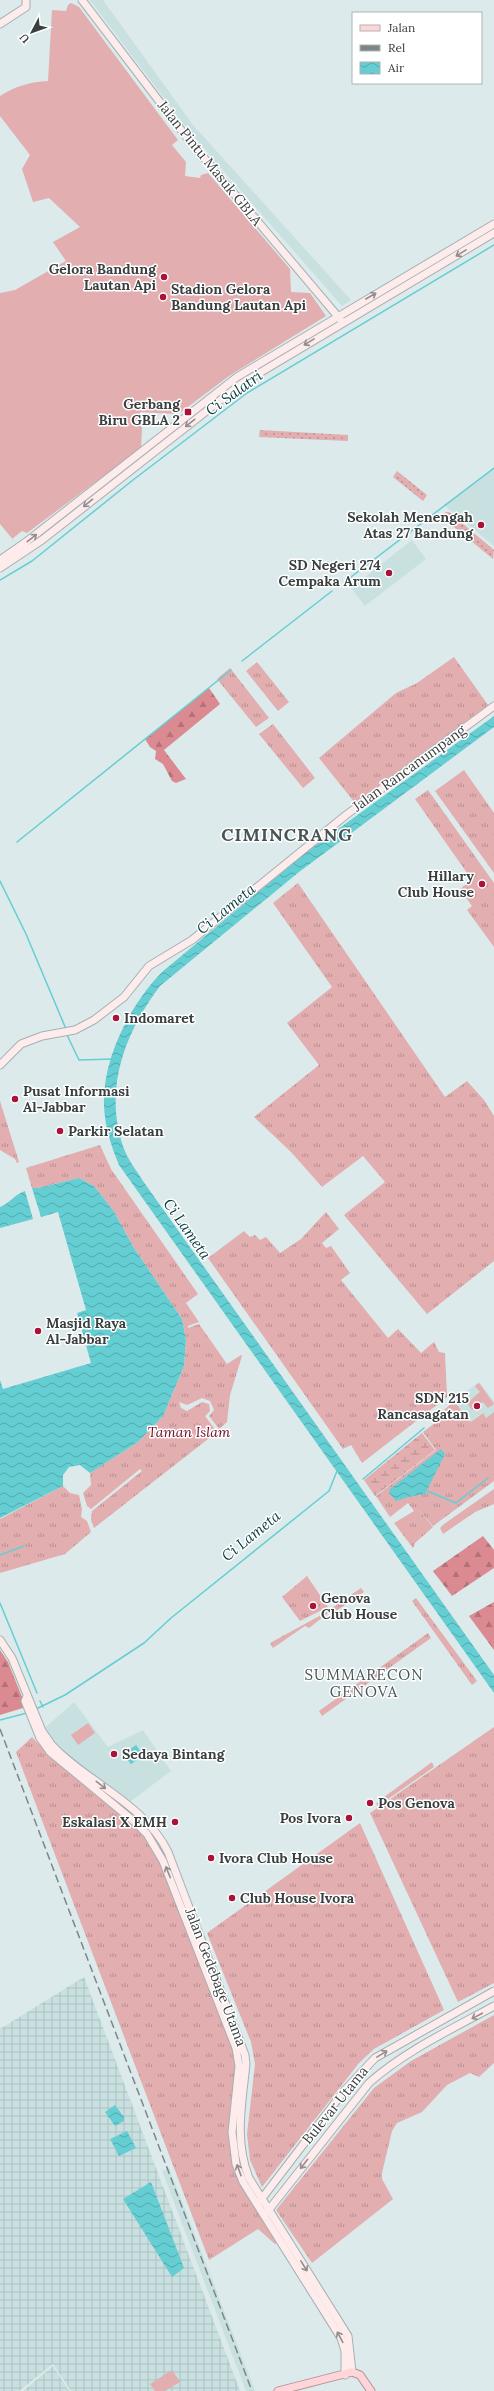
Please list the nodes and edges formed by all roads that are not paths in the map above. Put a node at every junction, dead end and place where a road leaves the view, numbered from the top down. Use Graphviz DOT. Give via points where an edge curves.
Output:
graph roads {
  1 [pos="26,0"];
  2 [pos="82,0"];
  3 [pos="0,24"];
  4 [pos="494,224"];
  5 [pos="494,233"];
  6 [pos="338,316"];
  7 [pos="342,322"];
  8 [pos="0,560"];
  9 [pos="0,568"];
  10 [pos="494,706"];
  11 [pos="0,1066"];
  12 [pos="0,1640"];
  13 [pos="494,1991"];
  14 [pos="494,2006"];
  15 [pos="239,2046"];
  16 [pos="344,2091"];
  17 [pos="354,2100"];
  18 [pos="262,2198"];
  19 [pos="257,2204"];
  20 [pos="266,2212"];
  21 [pos="321,2300"];
  22 [pos="352,2372"];
  23 [pos="345,2375"];
  24 [pos="278,2391"];
  25 [pos="372,2391"];
  1 -- 3 [label="street" via="26,7 21,12"];
  2 -- 6 [label="street, Jalan Pintu Masuk GBLA" via="188,139"];
  6 -- 4 [label="street, one-way"];
  5 -- 7 [label="street, one-way"];
  6 -- 7 [label="street, Jalan Pintu Masuk GBLA"];
  8 -- 6 [label="street, one-way" via="236,377"];
  7 -- 9 [label="street, one-way" via="240,384 36,544"];
  10 -- 11 [label="street, Jalan Rancanumpang" via="346,815 192,940 149,966 124,997 94,1020 68,1032 42,1036 21,1044"];
  12 -- 15 [label="street, Jalan Gedebage Utama" via="12,1658 40,1732 48,1745 147,1834 157,1848 179,1890"];
  16 -- 13 [label="street, Bulevar Utama, one-way" via="375,2058"];
  14 -- 17 [label="street, Bulevar Utama, one-way" via="384,2069"];
  15 -- 18 [label="street, Jalan Gedebage Utama" via="246,2064 239,2127 240,2148 249,2178"];
  19 -- 15 [label="street, Jalan Gedebage Utama, one-way" via="243,2182 236,2164 234,2147 233,2119"];
  16 -- 17 [label="street"];
  16 -- 18 [label="street, Bulevar Utama"];
  17 -- 20 [label="street, Bulevar Utama, one-way"];
  18 -- 19 [label="street, Bulevar Utama"];
  18 -- 20 [label="street, Jalan Gedebage Utama"];
  19 -- 20 [label="street, Jalan Gedebage Utama"];
  20 -- 21 [label="street, Jalan Gedebage Utama"];
  21 -- 22 [label="street, Jalan Gedebage Utama" via="348,2336"];
  23 -- 21 [label="street, Jalan Gedebage Utama, one-way" via="344,2346"];
  22 -- 23 [label="main road"];
  22 -- 25 [label="main road" via="360,2375"];
  23 -- 24 [label="main road"];
}
